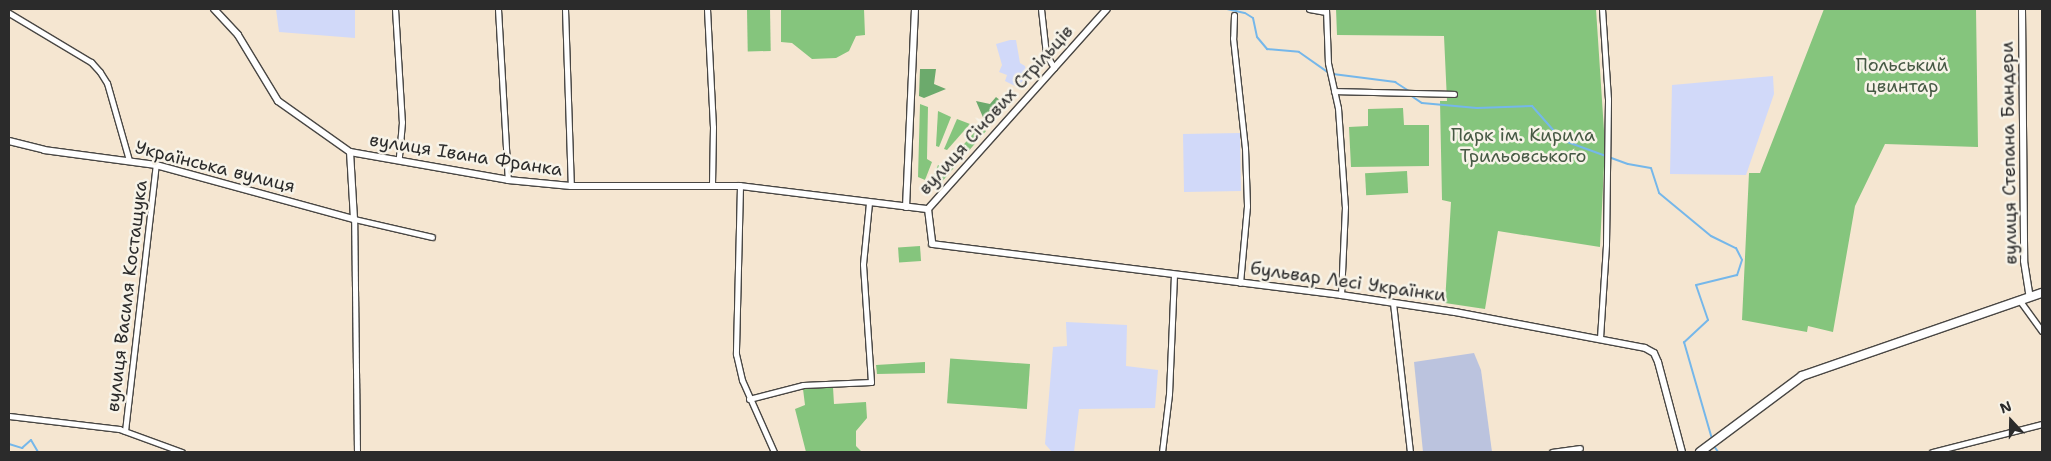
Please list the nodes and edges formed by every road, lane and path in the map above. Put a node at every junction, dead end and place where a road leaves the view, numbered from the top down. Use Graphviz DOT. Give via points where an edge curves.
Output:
graph roads {
  1 [pos="214,9"];
  2 [pos="395,9"];
  3 [pos="498,9"];
  4 [pos="566,9"];
  5 [pos="706,9"];
  6 [pos="915,9"];
  7 [pos="1041,9"];
  8 [pos="1106,9"];
  9 [pos="1309,9"];
  10 [pos="1602,9"];
  11 [pos="2022,9"];
  12 [pos="1326,10"];
  13 [pos="9,13"];
  14 [pos="1234,15"];
  15 [pos="1054,68"];
  16 [pos="1334,91"];
  17 [pos="1454,94"];
  18 [pos="9,141"];
  19 [pos="350,152"];
  20 [pos="399,159"];
  21 [pos="129,160"];
  22 [pos="156,165"];
  23 [pos="508,180"];
  24 [pos="712,185"];
  25 [pos="571,186"];
  26 [pos="740,186"];
  27 [pos="869,203"];
  28 [pos="906,207"];
  29 [pos="928,210"];
  30 [pos="354,218"];
  31 [pos="432,237"];
  32 [pos="1174,274"];
  33 [pos="1240,283"];
  34 [pos="2042,293"];
  35 [pos="1341,295"];
  36 [pos="2030,297"];
  37 [pos="2020,301"];
  38 [pos="1393,303"];
  39 [pos="2042,326"];
  40 [pos="2042,332"];
  41 [pos="1600,338"];
  42 [pos="749,399"];
  43 [pos="9,416"];
  44 [pos="2042,424"];
  45 [pos="125,431"];
  46 [pos="1580,448"];
  47 [pos="182,452"];
  48 [pos="357,452"];
  49 [pos="771,452"];
  50 [pos="1162,452"];
  51 [pos="1410,452"];
  52 [pos="1552,452"];
  53 [pos="1682,452"];
  54 [pos="1700,452"];
  55 [pos="1932,452"];
  1 -- 19 [label="street, вулиця Івана Франка" via="238,35 278,101"];
  2 -- 20 [label="street" via="402,122"];
  3 -- 23 [label="street"];
  4 -- 25 [label="street"];
  5 -- 24 [label="street" via="713,127"];
  6 -- 28 [label="street"];
  7 -- 15 [label="street" via="1046,54"];
  8 -- 15 [label="street, вулиця Січових Стрільців"];
  9 -- 12 [label="street"];
  10 -- 41 [label="street" via="1608,98 1606,244"];
  11 -- 36 [label="street, вулиця Степана Бандери" via="2025,267"];
  12 -- 16 [label="street" via="1329,69"];
  13 -- 21 [label="street" via="91,62 100,72 107,83"];
  14 -- 33 [label="street" via="1233,38 1245,148 1247,206"];
  15 -- 29 [label="street, вулиця Січових Стрільців"];
  16 -- 17 [label="street"];
  16 -- 35 [label="street" via="1345,207"];
  18 -- 21 [label="street, Українська вулиця" via="44,150"];
  19 -- 20 [label="street, вулиця Івана Франка"];
  19 -- 30 [label="street"];
  20 -- 23 [label="street, вулиця Івана Франка"];
  21 -- 22 [label="street, Українська вулиця"];
  22 -- 30 [label="street, Українська вулиця"];
  22 -- 45 [label="street, вулиця Василя Костащука"];
  23 -- 25 [label="street, вулиця Івана Франка"];
  24 -- 25 [label="street, вулиця Івана Франка"];
  24 -- 26 [label="street, вулиця Івана Франка"];
  26 -- 27 [label="street, вулиця Івана Франка"];
  26 -- 42 [label="street" via="734,332 740,372"];
  27 -- 28 [label="street, вулиця Івана Франка"];
  27 -- 42 [label="street" via="863,264 871,382 803,385"];
  28 -- 29 [label="street, вулиця Івана Франка"];
  29 -- 32 [label="street, бульвар Лесі Українки" via="932,244"];
  30 -- 31 [label="street"];
  30 -- 48 [label="street"];
  32 -- 33 [label="street, бульвар Лесі Українки"];
  32 -- 50 [label="street" via="1169,394"];
  33 -- 35 [label="street, бульвар Лесі Українки"];
  34 -- 36 [label="main road"];
  35 -- 38 [label="street, бульвар Лесі Українки"];
  36 -- 37 [label="main road"];
  37 -- 40 [label="street"];
  37 -- 54 [label="main road" via="1802,376"];
  38 -- 41 [label="street, бульвар Лесі Українки"];
  38 -- 51 [label="street"];
  39 -- 40 [label="street"];
  41 -- 53 [label="street, бульвар Лесі Українки" via="1640,346 1654,353"];
  42 -- 49 [label="street"];
  43 -- 45 [label="street"];
  44 -- 55 [label="street"];
  45 -- 47 [label="street"];
  46 -- 52 [label="street"];
}
